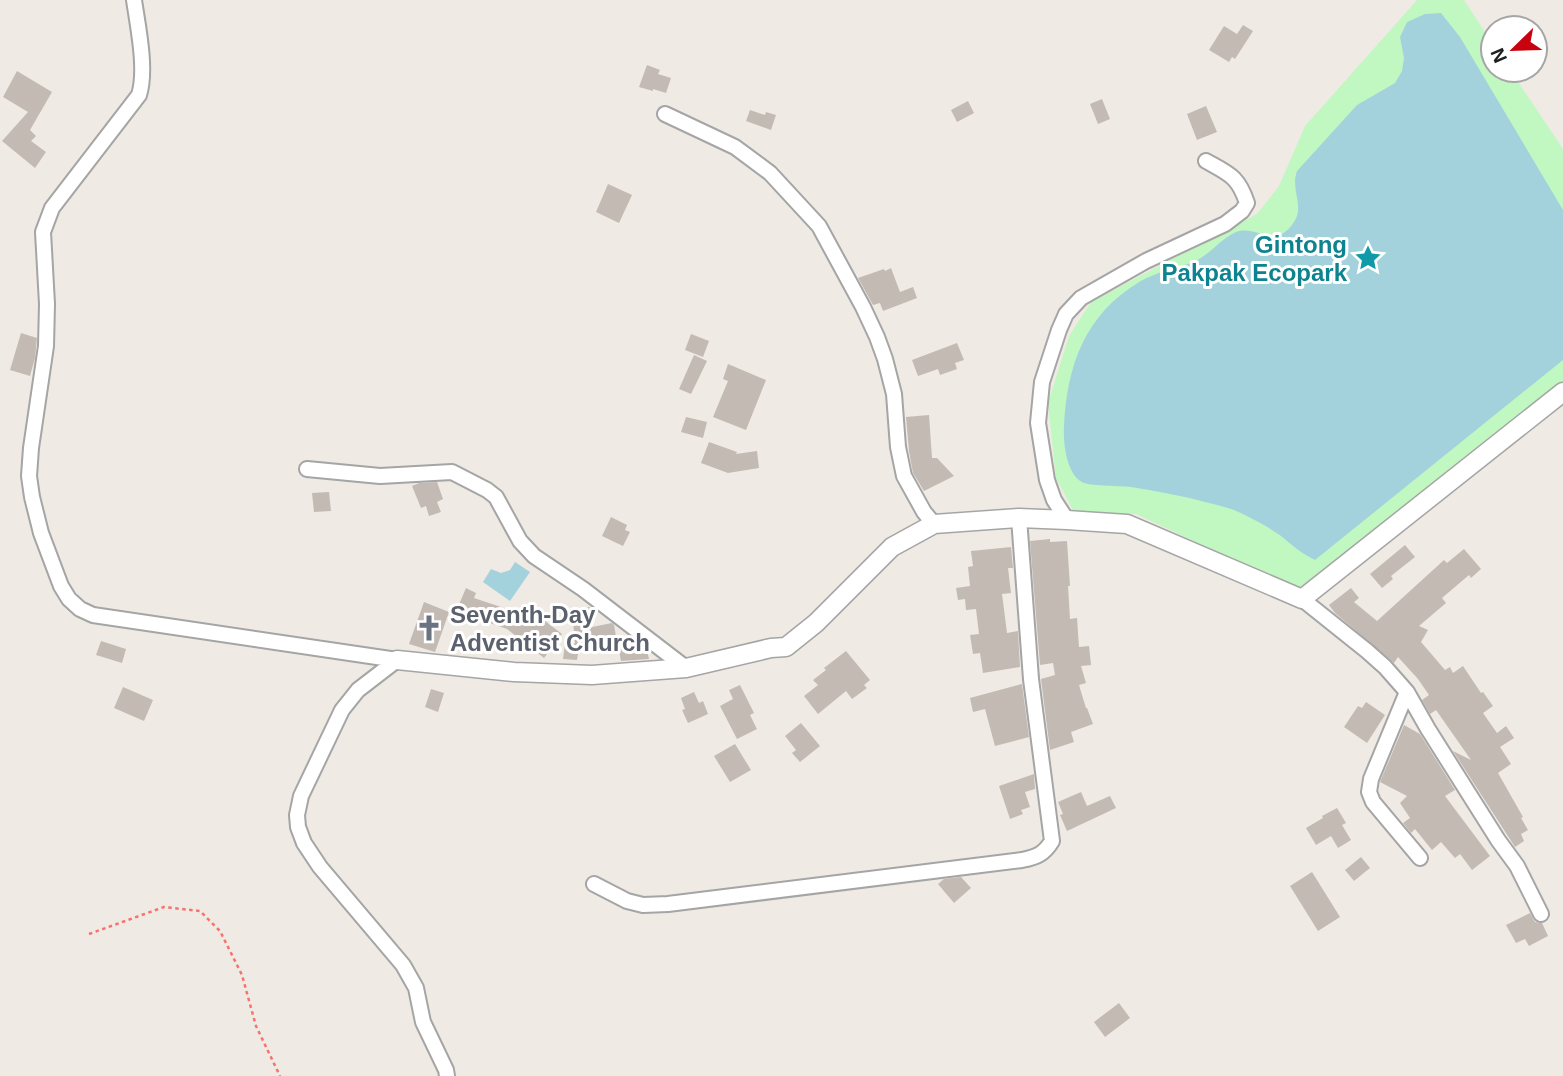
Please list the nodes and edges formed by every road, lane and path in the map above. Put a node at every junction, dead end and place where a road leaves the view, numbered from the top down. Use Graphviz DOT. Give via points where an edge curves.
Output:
graph roads {
  1 [pos="134,0"];
  2 [pos="665,114"];
  3 [pos="1206,161"];
  4 [pos="1563,392"];
  5 [pos="307,470"];
  6 [pos="1018,518"];
  7 [pos="1067,520"];
  8 [pos="934,524"];
  9 [pos="1302,599"];
  10 [pos="397,660"];
  11 [pos="686,668"];
  12 [pos="1407,692"];
  13 [pos="1420,858"];
  14 [pos="594,884"];
  15 [pos="1541,914"];
  16 [pos="89,934"];
  17 [pos="280,1076"];
  18 [pos="447,1076"];
  1 -- 10 [label="street" via="142,72 139,96 52,208 43,232 46,346 29,476 36,518 57,576 69,600 93,615"];
  2 -- 8 [label="street" via="736,147 770,173 819,226 877,337 894,394 904,476"];
  3 -- 7 [label="street" via="1235,178 1248,203 1242,211 1082,298 1066,314 1059,330 1042,382 1038,423 1047,480"];
  4 -- 9 [label="street"];
  5 -- 11 [label="street" via="380,476 452,472 487,489 534,556"];
  6 -- 7 [label="street"];
  6 -- 8 [label="street"];
  6 -- 14 [label="street" via="1031,680 1052,841 1045,852 1022,860 668,904 626,901"];
  7 -- 9 [label="street" via="1127,524"];
  8 -- 11 [label="street" via="892,547 786,647"];
  9 -- 12 [label="street" via="1367,651"];
  10 -- 11 [label="street" via="566,674"];
  10 -- 18 [label="street" via="358,690 341,710 301,796 298,827 320,867 412,977 423,1022"];
  12 -- 13 [label="street" via="1369,792"];
  12 -- 15 [label="street" via="1517,866"];
  16 -- 17 [label="path" via="164,906 200,911 220,931 242,975 256,1026"];
}
